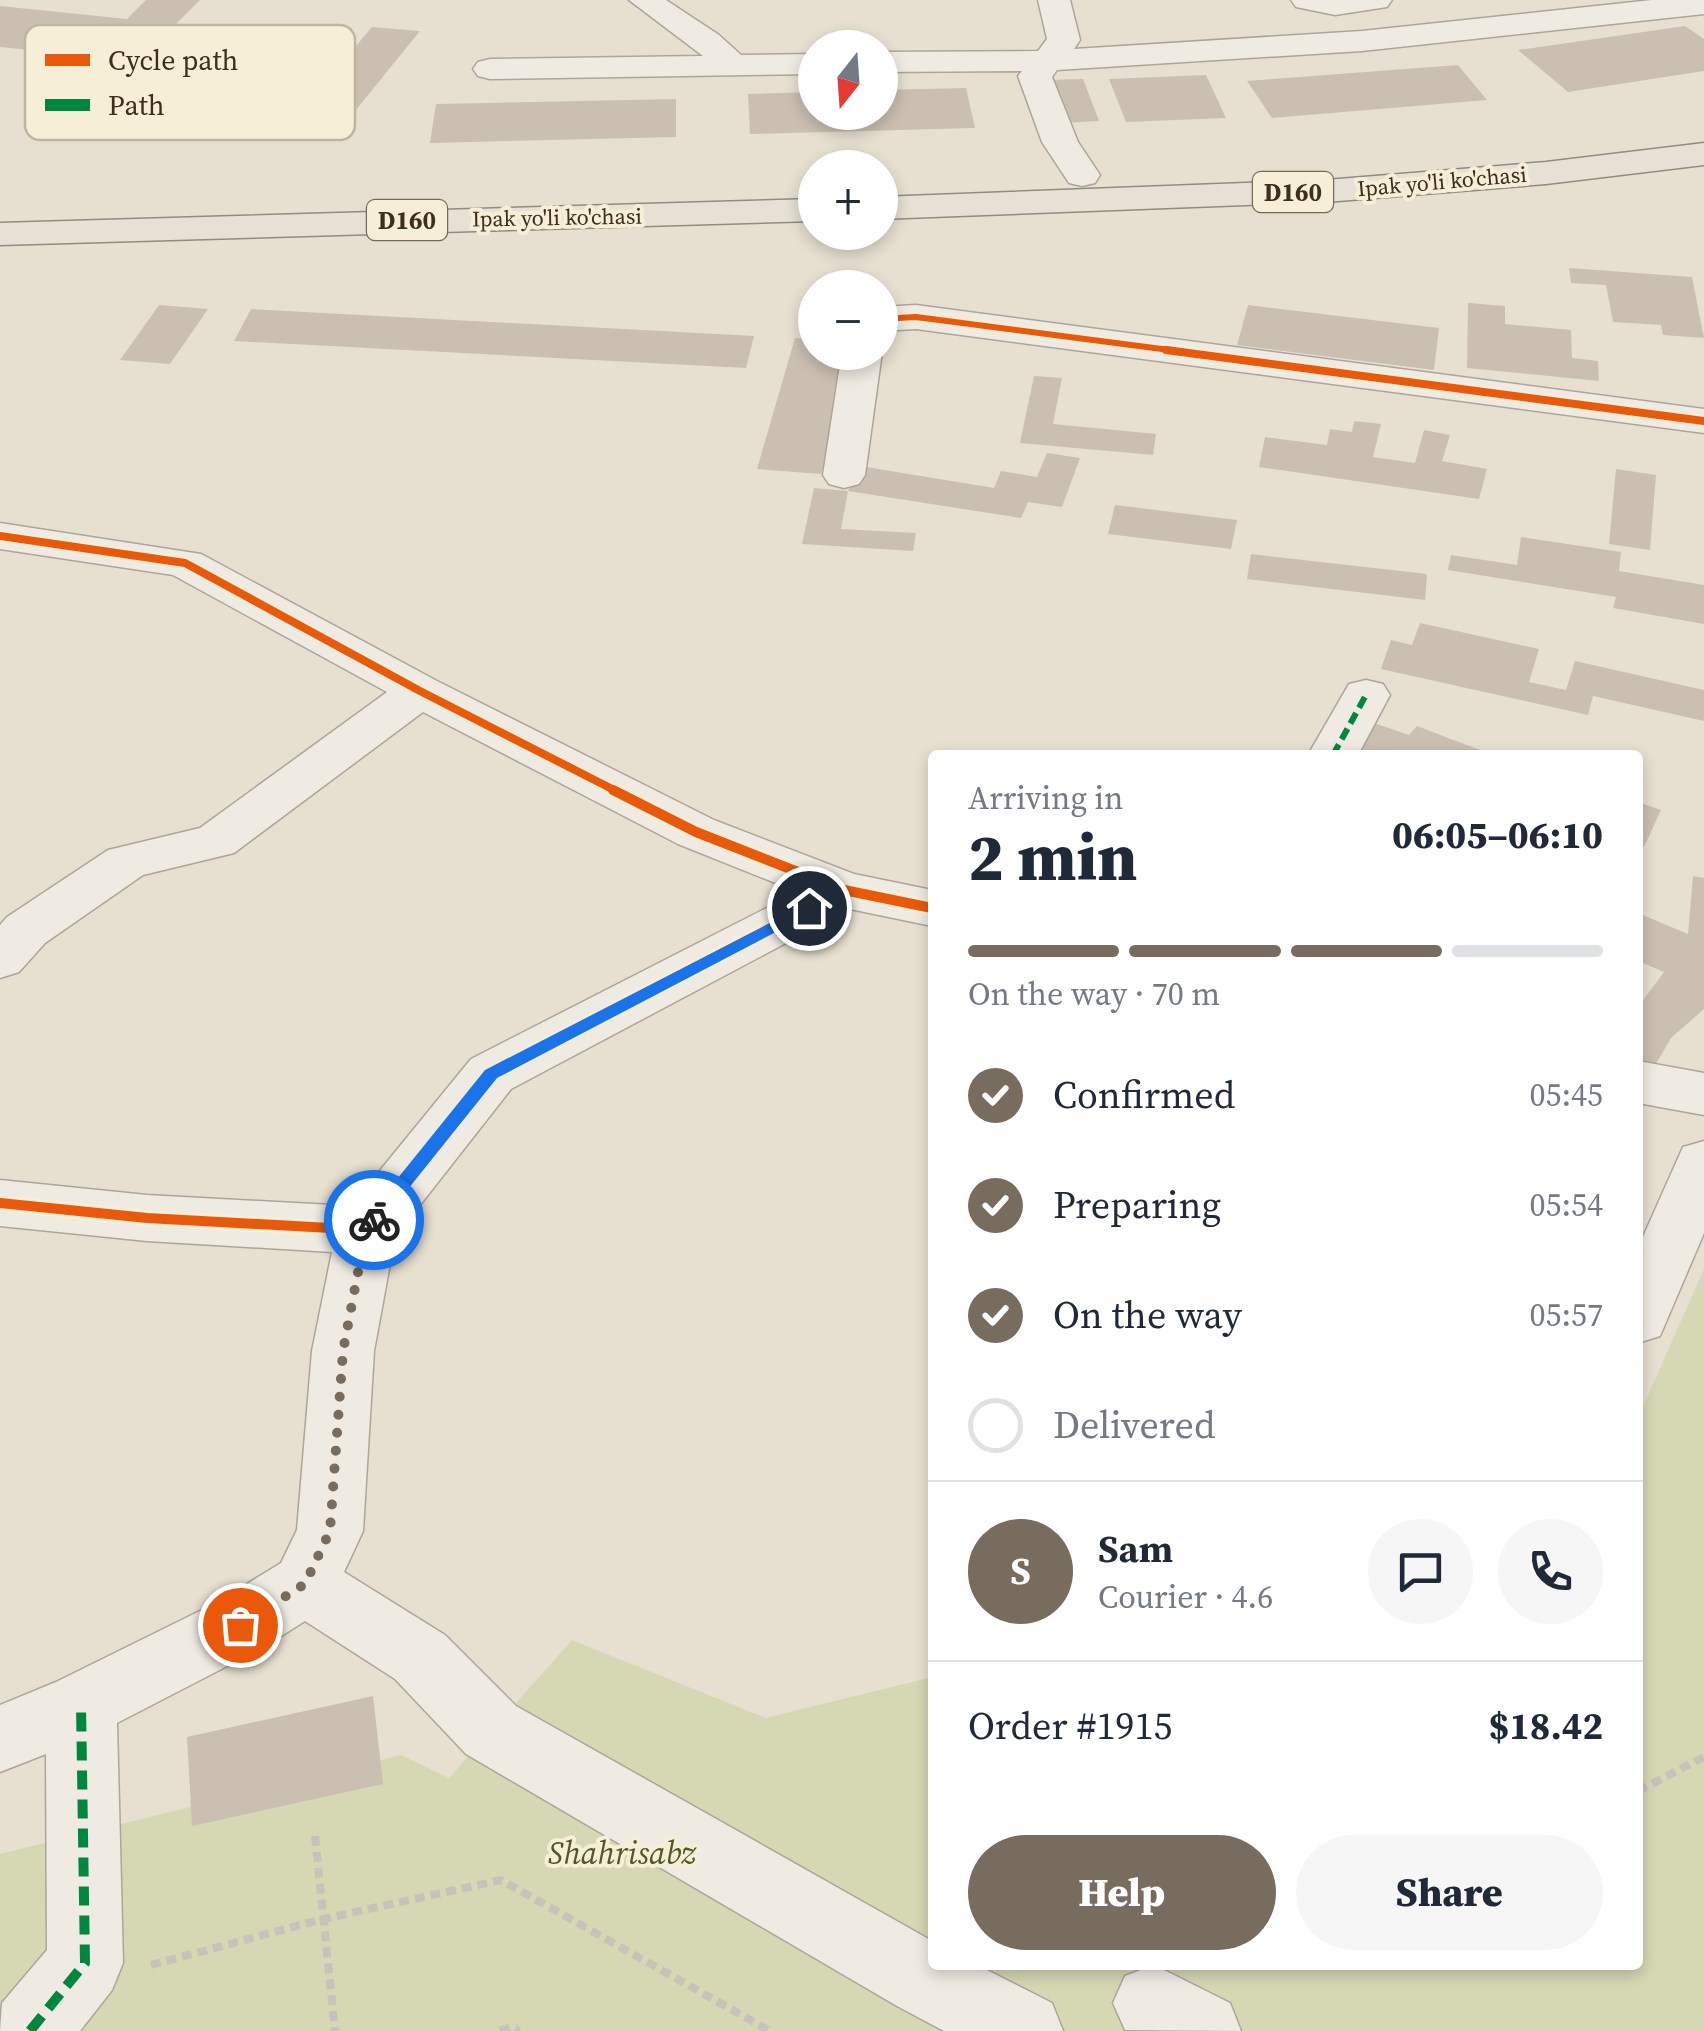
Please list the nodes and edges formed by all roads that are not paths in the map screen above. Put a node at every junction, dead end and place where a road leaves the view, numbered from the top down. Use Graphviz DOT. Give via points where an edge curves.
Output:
graph roads {
  1 [pos="646,0"];
  2 [pos="1054,0"];
  3 [pos="1308,0"];
  4 [pos="1376,0"];
  5 [pos="1704,4"];
  6 [pos="1046,61"];
  7 [pos="898,62"];
  8 [pos="798,64"];
  9 [pos="733,66"];
  10 [pos="490,69"];
  11 [pos="1704,132"];
  12 [pos="1704,154"];
  13 [pos="1082,175"];
  14 [pos="898,179"];
  15 [pos="798,180"];
  16 [pos="0,202"];
  17 [pos="898,224"];
  18 [pos="798,227"];
  19 [pos="0,234"];
  20 [pos="898,318"];
  21 [pos="859,370"];
  22 [pos="1704,421"];
  23 [pos="844,475"];
  24 [pos="0,536"];
  25 [pos="420,692"];
  26 [pos="1366,696"];
  27 [pos="1335,750"];
  28 [pos="844,890"];
  29 [pos="928,907"];
  30 [pos="0,959"];
  31 [pos="1643,1083"];
  32 [pos="1704,1094"];
  33 [pos="1704,1163"];
  34 [pos="0,1204"];
  35 [pos="366,1230"];
  36 [pos="1643,1306"];
  37 [pos="305,1584"];
  38 [pos="81,1705"];
  39 [pos="0,1739"];
  40 [pos="30,2031"];
  41 [pos="1024,2031"];
  1 -- 9 [label="street"];
  2 -- 6 [label="street" via="1064,40"];
  3 -- 4 [label="street"];
  5 -- 6 [label="street" via="1362,40"];
  6 -- 7 [label="street"];
  6 -- 13 [label="street" via="1035,76 1060,142"];
  8 -- 9 [label="street"];
  9 -- 10 [label="street"];
  11 -- 13 [label="main road, Ipak yo'li ko'chasi / D160" via="1401,163"];
  12 -- 17 [label="main road, Ipak yo'li ko'chasi / D160" via="1546,173"];
  13 -- 14 [label="main road, Ipak yo'li ko'chasi / D160"];
  15 -- 16 [label="main road, Ipak yo'li ko'chasi / D160"];
  18 -- 19 [label="main road, Ipak yo'li ko'chasi / D160" via="108,228"];
  20 -- 22 [label="street"];
  21 -- 23 [label="street"];
  24 -- 25 [label="street" via="185,564"];
  25 -- 28 [label="street" via="696,832"];
  25 -- 30 [label="street" via="216,842 126,862 26,930"];
  26 -- 27 [label="street"];
  28 -- 29 [label="street"];
  28 -- 35 [label="street" via="491,1074"];
  31 -- 32 [label="street"];
  33 -- 36 [label="street"];
  34 -- 35 [label="street"];
  35 -- 37 [label="street" via="343,1351 330,1531"];
  37 -- 38 [label="street" via="240,1625"];
  37 -- 41 [label="street" via="420,1657 492,1730"];
  38 -- 39 [label="street"];
  38 -- 40 [label="street" via="86,1963"];
}
